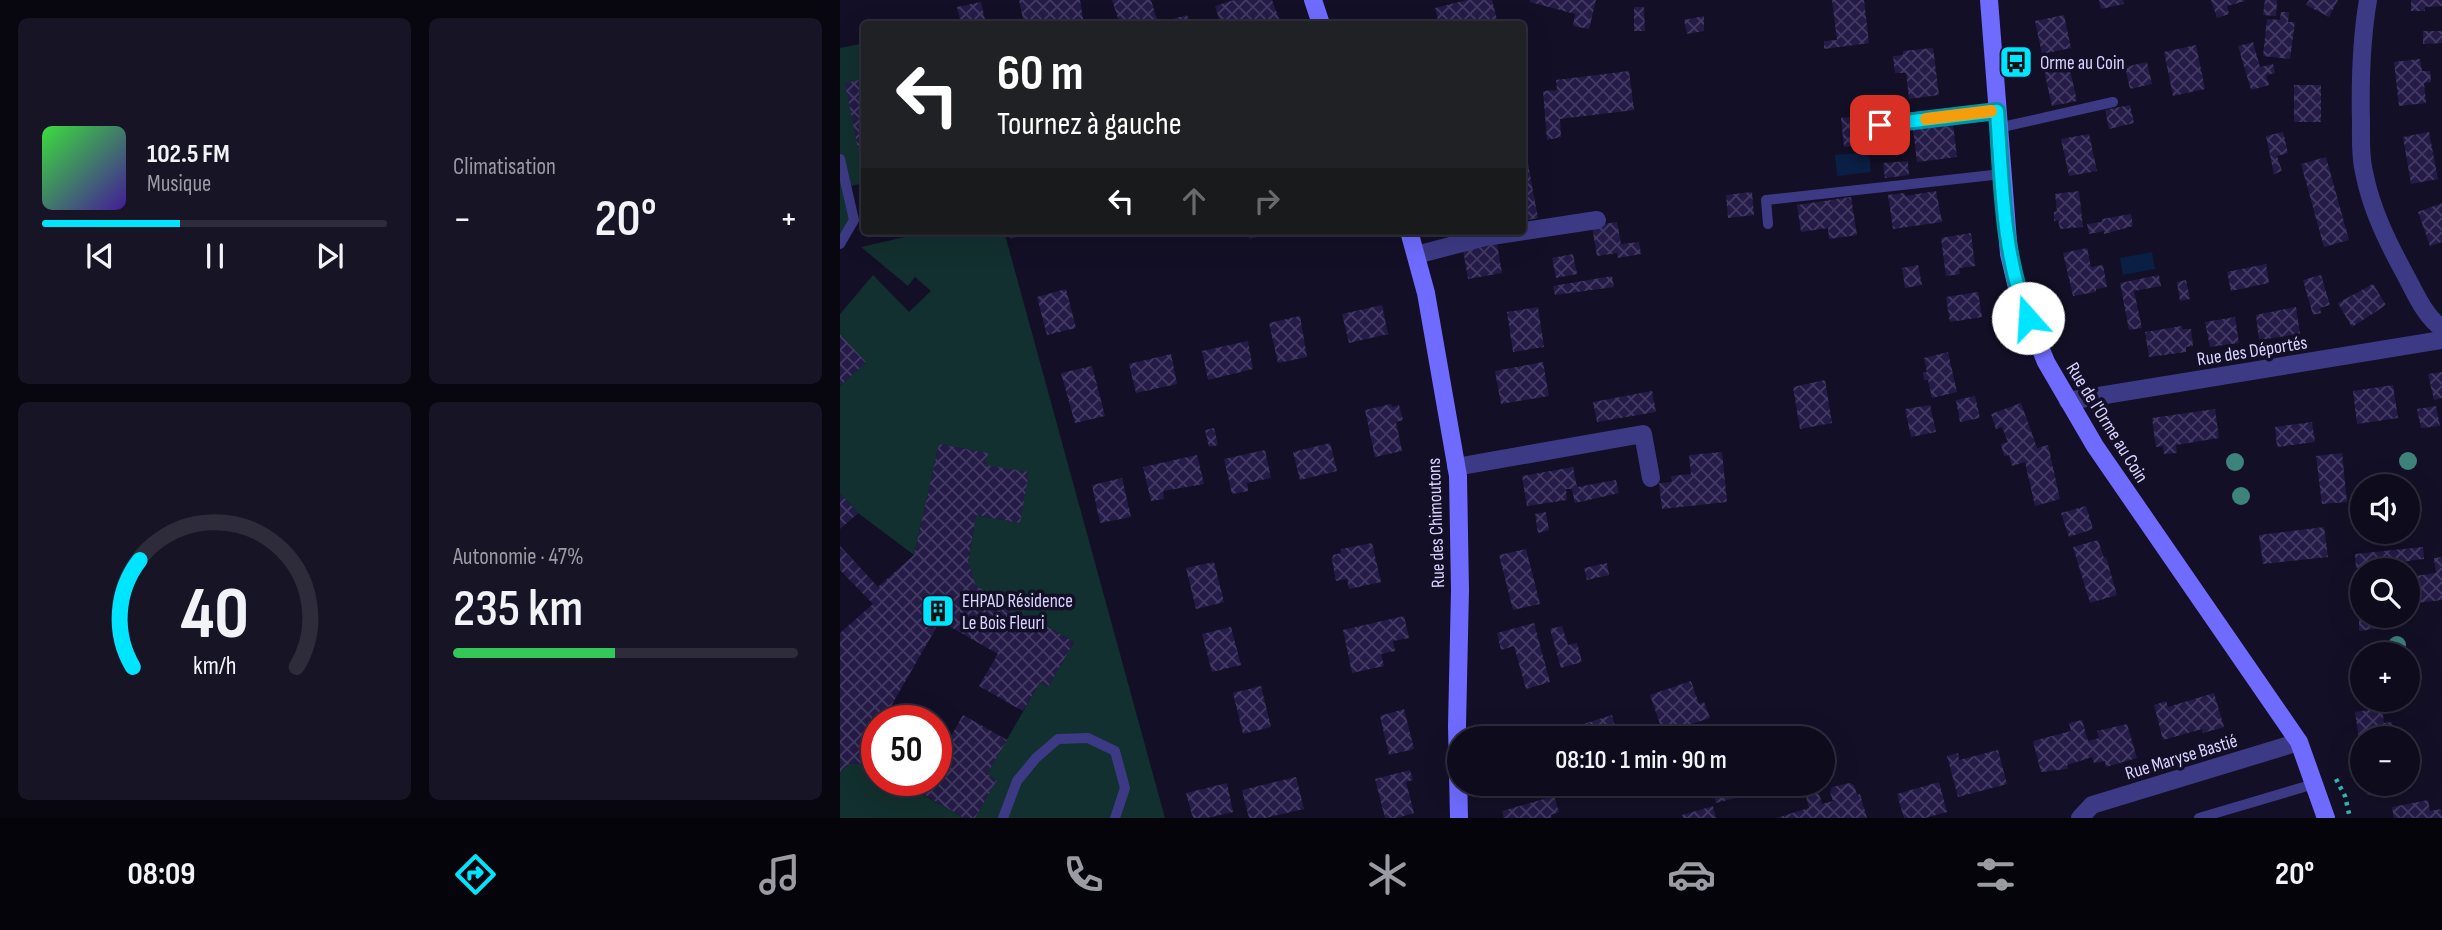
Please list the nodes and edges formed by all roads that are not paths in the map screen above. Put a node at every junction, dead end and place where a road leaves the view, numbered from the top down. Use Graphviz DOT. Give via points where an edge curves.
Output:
graph roads {
  1 [pos="1313,0"];
  2 [pos="1989,0"];
  3 [pos="2368,0"];
  4 [pos="1320,21"];
  5 [pos="2113,102"];
  6 [pos="1998,119"];
  7 [pos="1880,125"];
  8 [pos="840,159"];
  9 [pos="2002,174"];
  10 [pos="1597,220"];
  11 [pos="1768,224"];
  12 [pos="1526,231"];
  13 [pos="1410,235"];
  14 [pos="1498,235"];
  15 [pos="840,243"];
  16 [pos="1416,255"];
  17 [pos="2442,328"];
  18 [pos="2442,340"];
  19 [pos="2068,401"];
  20 [pos="1456,467"];
  21 [pos="1651,478"];
  22 [pos="2299,743"];
  23 [pos="2314,784"];
  24 [pos="1003,818"];
  25 [pos="1115,818"];
  26 [pos="1459,818"];
  27 [pos="2080,818"];
  28 [pos="2199,818"];
  29 [pos="2326,818"];
  1 -- 4 [label="main road"];
  2 -- 6 [label="main road, Rue de l'Orme au Coin"];
  3 -- 17 [label="street" via="2360,80 2363,170 2389,245 2417,296"];
  5 -- 6 [label="lane"];
  6 -- 7 [label="lane"];
  6 -- 9 [label="main road, Rue de l'Orme au Coin"];
  8 -- 15 [label="lane" via="854,220"];
  9 -- 11 [label="lane" via="1766,200"];
  9 -- 19 [label="main road, Rue de l'Orme au Coin" via="2009,254 2020,296 2046,362"];
  10 -- 12 [label="street"];
  13 -- 16 [label="main road, Rue des Chimoutons"];
  14 -- 16 [label="street"];
  16 -- 20 [label="main road, Rue des Chimoutons"];
  18 -- 19 [label="street, Rue des Déportés"];
  19 -- 22 [label="main road, Rue de l'Orme au Coin"];
  20 -- 21 [label="street" via="1643,434"];
  20 -- 26 [label="main road, Rue des Chimoutons"];
  22 -- 23 [label="main road, Rue de l'Orme au Coin"];
  22 -- 27 [label="street, Rue Maryse Bastié" via="2092,805"];
  23 -- 28 [label="lane"];
  23 -- 29 [label="main road, Rue de l'Orme au Coin"];
  24 -- 25 [label="lane" via="1017,781 1036,758 1058,739 1088,738 1115,751 1125,788"];
}
